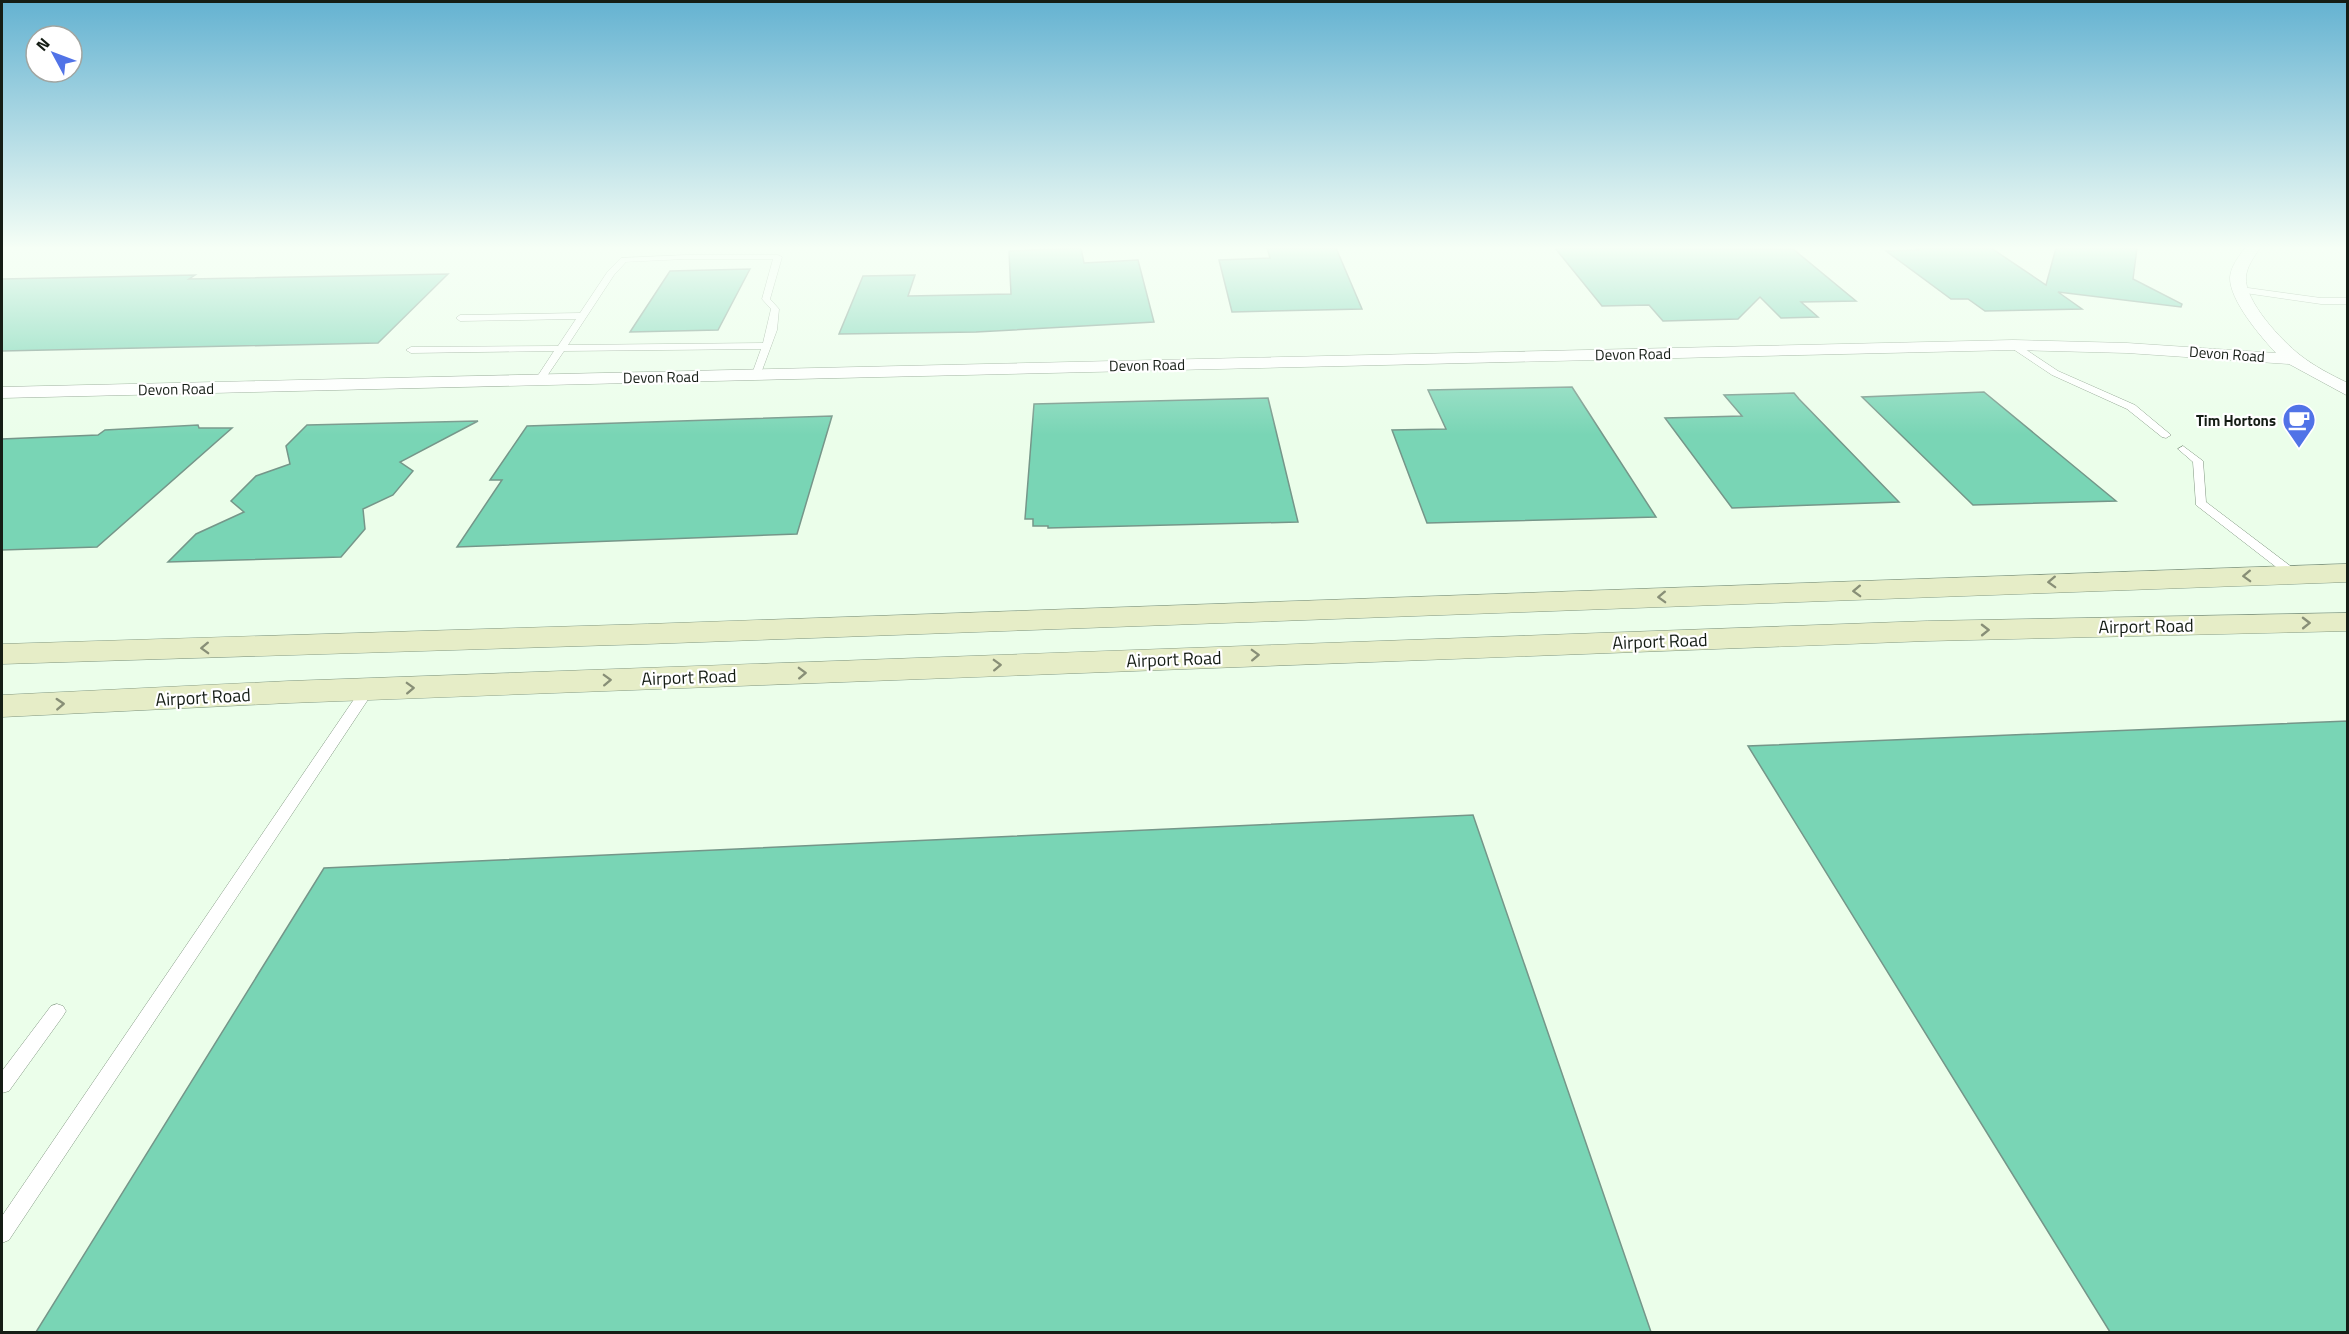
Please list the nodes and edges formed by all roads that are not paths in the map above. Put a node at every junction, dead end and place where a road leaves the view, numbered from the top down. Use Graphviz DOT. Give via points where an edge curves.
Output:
graph roads {
  1 [pos="586,310"];
  2 [pos="775,310"];
  3 [pos="2252,310"];
  4 [pos="582,316"];
  5 [pos="460,318"];
  6 [pos="2013,345"];
  7 [pos="767,346"];
  8 [pos="560,349"];
  9 [pos="411,350"];
  10 [pos="2293,359"];
  11 [pos="757,374"];
  12 [pos="540,380"];
  13 [pos="2348,392"];
  14 [pos="2,393"];
  15 [pos="2166,435"];
  16 [pos="2183,449"];
  17 [pos="2348,573"];
  18 [pos="2293,574"];
  19 [pos="2348,622"];
  20 [pos="2,654"];
  21 [pos="368,689"];
  22 [pos="2,706"];
  23 [pos="57,1011"];
  24 [pos="2,1085"];
  25 [pos="2,1233"];
  1 -- 4 [label="lane"];
  2 -- 7 [label="lane"];
  3 -- 10 [label="street"];
  4 -- 5 [label="lane"];
  4 -- 8 [label="lane"];
  6 -- 10 [label="street, Devon Road"];
  6 -- 11 [label="street, Devon Road"];
  6 -- 15 [label="lane" via="2055,373 2131,407"];
  7 -- 8 [label="lane"];
  7 -- 11 [label="lane"];
  8 -- 9 [label="lane"];
  8 -- 12 [label="lane"];
  10 -- 13 [label="street"];
  11 -- 12 [label="street, Devon Road"];
  12 -- 14 [label="street, Devon Road"];
  16 -- 18 [label="lane" via="2198,461 2200,503"];
  17 -- 18 [label="main road"];
  18 -- 20 [label="main road, one-way"];
  21 -- 19 [label="main road, Airport Road, one-way" via="1915,631"];
  22 -- 21 [label="main road, Airport Road, one-way"];
  21 -- 25 [label="lane"];
  23 -- 24 [label="lane"];
}
